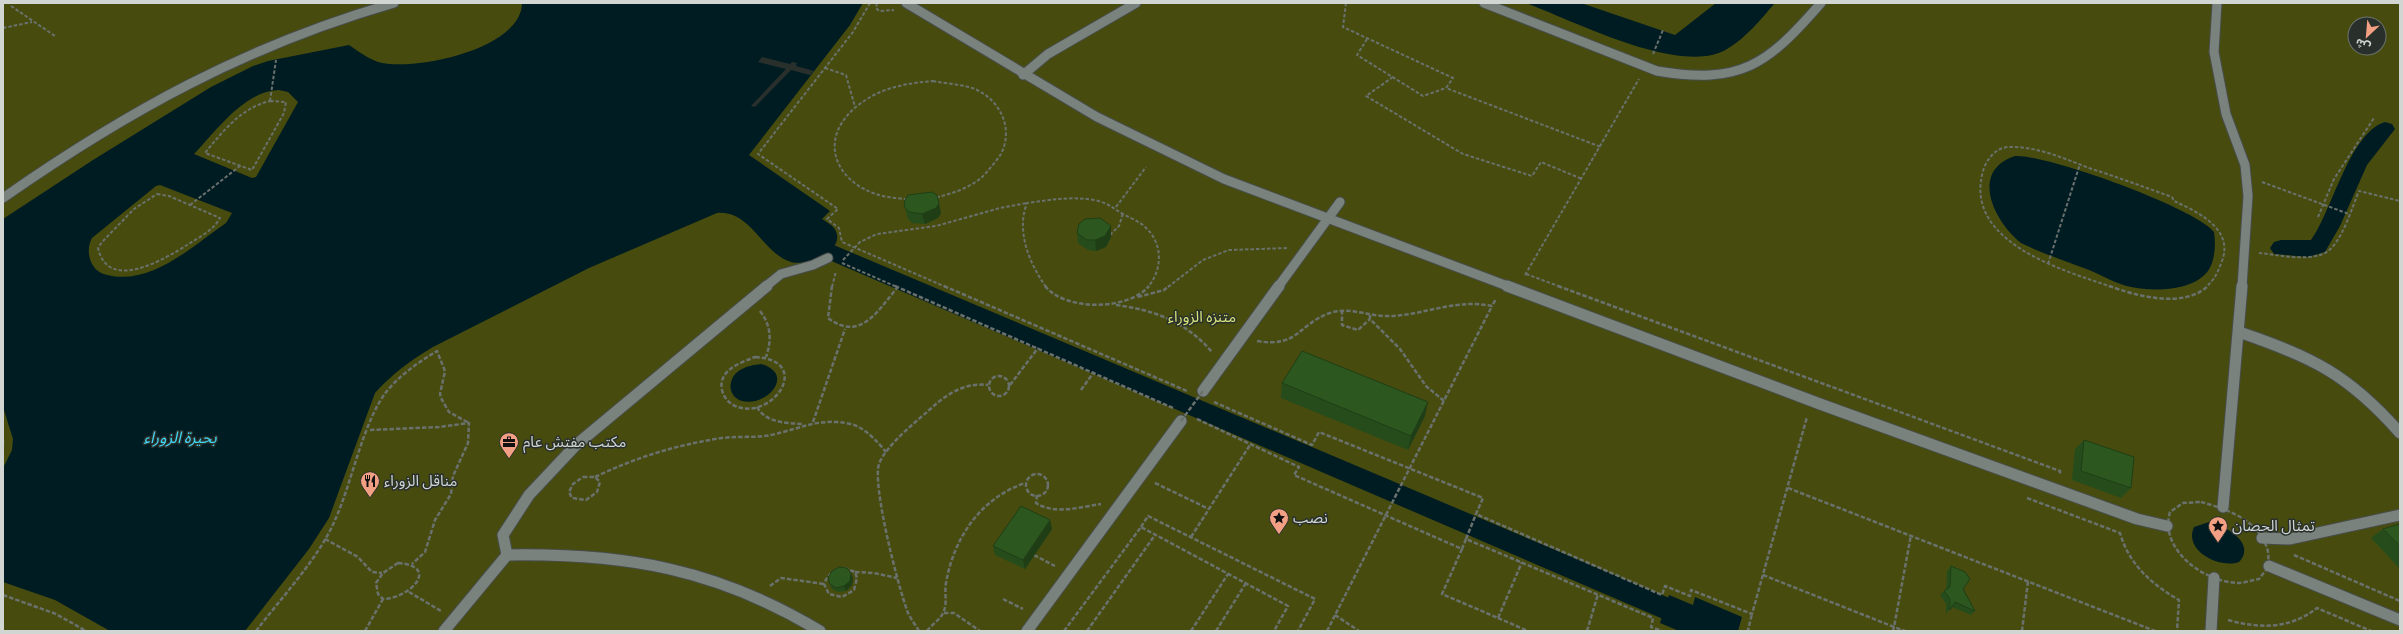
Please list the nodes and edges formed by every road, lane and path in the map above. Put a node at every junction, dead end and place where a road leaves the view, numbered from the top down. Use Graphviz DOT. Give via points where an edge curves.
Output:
graph roads {
  1 [pos="394,3"];
  2 [pos="870,3"];
  3 [pos="877,3"];
  4 [pos="906,3"];
  5 [pos="1136,3"];
  6 [pos="1346,3"];
  7 [pos="1484,3"];
  8 [pos="1821,3"];
  9 [pos="2217,3"];
  10 [pos="11,6"];
  11 [pos="33,22"];
  12 [pos="3,28"];
  13 [pos="1663,30"];
  14 [pos="55,36"];
  15 [pos="1367,39"];
  16 [pos="1653,54"];
  17 [pos="277,55"];
  18 [pos="1646,67"];
  19 [pos="825,68"];
  20 [pos="1023,74"];
  21 [pos="1393,77"];
  22 [pos="1446,88"];
  23 [pos="270,99"];
  24 [pos="855,107"];
  25 [pos="2374,118"];
  26 [pos="1601,147"];
  27 [pos="2080,164"];
  28 [pos="240,167"];
  29 [pos="1146,167"];
  30 [pos="2246,176"];
  31 [pos="1582,179"];
  32 [pos="3,198"];
  33 [pos="2400,201"];
  34 [pos="1340,202"];
  35 [pos="1027,203"];
  36 [pos="2322,204"];
  37 [pos="190,205"];
  38 [pos="1116,207"];
  39 [pos="1123,214"];
  40 [pos="2349,214"];
  41 [pos="1329,218"];
  42 [pos="2318,218"];
  43 [pos="925,224"];
  44 [pos="926,228"];
  45 [pos="1110,235"];
  46 [pos="2225,245"];
  47 [pos="855,247"];
  48 [pos="2243,249"];
  49 [pos="1303,253"];
  50 [pos="828,258"];
  51 [pos="843,260"];
  52 [pos="2048,264"];
  53 [pos="1526,274"];
  54 [pos="896,288"];
  55 [pos="1517,290"];
  56 [pos="1135,297"];
  57 [pos="1496,299"];
  58 [pos="748,302"];
  59 [pos="1115,304"];
  60 [pos="1492,306"];
  61 [pos="1342,310"];
  62 [pos="1370,315"];
  63 [pos="1370,319"];
  64 [pos="845,329"];
  65 [pos="2239,332"];
  66 [pos="1243,336"];
  67 [pos="1038,348"];
  68 [pos="766,357"];
  69 [pos="1222,364"];
  70 [pos="1094,372"];
  71 [pos="988,386"];
  72 [pos="1010,386"];
  73 [pos="1081,390"];
  74 [pos="1201,393"];
  75 [pos="1444,401"];
  76 [pos="757,407"];
  77 [pos="1815,420"];
  78 [pos="1181,421"];
  79 [pos="813,422"];
  80 [pos="469,423"];
  81 [pos="803,424"];
  82 [pos="370,430"];
  83 [pos="2400,433"];
  84 [pos="3,440"];
  85 [pos="1250,445"];
  86 [pos="3,447"];
  87 [pos="886,452"];
  88 [pos="1409,468"];
  89 [pos="595,477"];
  90 [pos="1141,477"];
  91 [pos="1024,483"];
  92 [pos="1788,488"];
  93 [pos="2059,491"];
  94 [pos="1037,495"];
  95 [pos="2024,497"];
  96 [pos="1123,501"];
  97 [pos="2223,507"];
  98 [pos="1209,509"];
  99 [pos="1386,514"];
  100 [pos="2400,515"];
  101 [pos="1476,516"];
  102 [pos="2167,526"];
  103 [pos="1140,527"];
  104 [pos="1155,535"];
  105 [pos="1911,535"];
  106 [pos="1191,537"];
  107 [pos="1466,537"];
  108 [pos="325,539"];
  109 [pos="2264,542"];
  110 [pos="1462,549"];
  111 [pos="2273,549"];
  112 [pos="2286,552"];
  113 [pos="507,555"];
  114 [pos="1034,556"];
  115 [pos="1522,562"];
  116 [pos="412,564"];
  117 [pos="2269,566"];
  118 [pos="855,572"];
  119 [pos="382,573"];
  120 [pos="1069,574"];
  121 [pos="1228,574"];
  122 [pos="1763,575"];
  123 [pos="898,578"];
  124 [pos="2214,578"];
  125 [pos="2028,581"];
  126 [pos="1246,583"];
  127 [pos="824,584"];
  128 [pos="409,592"];
  129 [pos="1598,594"];
  130 [pos="3,595"];
  131 [pos="757,597"];
  132 [pos="383,599"];
  133 [pos="1003,599"];
  134 [pos="2400,601"];
  135 [pos="944,613"];
  136 [pos="1752,614"];
  137 [pos="2212,614"];
  138 [pos="1335,615"];
  139 [pos="1038,616"];
  140 [pos="1498,618"];
  141 [pos="454,619"];
  142 [pos="2400,620"];
  143 [pos="1894,627"];
  144 [pos="86,631"];
  145 [pos="256,631"];
  146 [pos="365,631"];
  147 [pos="444,631"];
  148 [pos="820,631"];
  149 [pos="919,631"];
  150 [pos="927,631"];
  151 [pos="980,631"];
  152 [pos="1027,631"];
  153 [pos="1064,631"];
  154 [pos="1087,631"];
  155 [pos="1191,631"];
  156 [pos="1216,631"];
  157 [pos="1274,631"];
  158 [pos="1298,631"];
  159 [pos="1327,631"];
  160 [pos="1359,631"];
  161 [pos="1528,631"];
  162 [pos="1587,631"];
  163 [pos="1662,631"];
  164 [pos="1749,631"];
  165 [pos="1893,631"];
  166 [pos="1905,631"];
  167 [pos="2022,631"];
  168 [pos="2155,631"];
  169 [pos="2177,631"];
  170 [pos="2211,631"];
  171 [pos="2371,631"];
  1 -- 32 [label="street" via="277,42 203,76 85,144"];
  2 -- 19 [label="path" via="853,32"];
  3 -- 4 [label="path" via="876,8 879,12 892,11"];
  4 -- 20 [label="street"];
  5 -- 20 [label="street" via="1048,54"];
  6 -- 15 [label="path" via="1342,27"];
  7 -- 18 [label="street"];
  8 -- 18 [label="street" via="1768,57 1748,69 1727,76 1702,76 1676,75"];
  9 -- 30 [label="street" via="2214,52 2226,114 2245,165"];
  10 -- 11 [label="path"];
  11 -- 12 [label="path"];
  11 -- 14 [label="path"];
  13 -- 16 [label="path"];
  15 -- 21 [label="path" via="1357,55"];
  15 -- 22 [label="path" via="1453,78"];
  17 -- 23 [label="path"];
  18 -- 26 [label="path"];
  19 -- 24 [label="path" via="846,75"];
  19 -- 47 [label="path" via="758,154 838,209 827,219 842,231 842,242"];
  20 -- 41 [label="street" via="1153,146 1224,179"];
  21 -- 22 [label="path" via="1423,96"];
  21 -- 31 [label="path" via="1366,96 1463,154 1532,176 1540,162"];
  22 -- 26 [label="path"];
  23 -- 28 [label="path" via="286,102 284,113 252,170"];
  23 -- 28 [label="path" via="256,104 246,112 205,153"];
  24 -- 24 [label="path" via="872,96 912,82 954,83 973,89 1000,109 1006,123 1008,138 1003,154 993,168 968,187 925,201 890,200 853,185 841,172 834,158 834,143 841,124"];
  25 -- 36 [label="path" via="2334,179"];
  26 -- 31 [label="path"];
  27 -- 46 [label="path" via="2172,197 2174,201 2216,227 2223,236"];
  27 -- 52 [label="path"];
  27 -- 52 [label="path" via="2043,151 2016,147 2001,149 1985,163 1979,195 1990,222 2015,247"];
  28 -- 37 [label="path"];
  29 -- 38 [label="path"];
  30 -- 36 [label="path"];
  30 -- 48 [label="street" via="2248,196"];
  31 -- 53 [label="path"];
  33 -- 40 [label="path" via="2359,191"];
  34 -- 41 [label="street"];
  35 -- 38 [label="path" via="1079,198 1101,201"];
  35 -- 44 [label="path"];
  35 -- 59 [label="path" via="1021,227 1031,260 1045,288 1066,301"];
  36 -- 40 [label="path"];
  36 -- 42 [label="path"];
  37 -- 37 [label="path" via="220,218 218,223 152,266 128,270 107,265 101,260 98,248 107,234 151,197 162,194"];
  38 -- 39 [label="path"];
  39 -- 45 [label="path" via="1119,226"];
  39 -- 56 [label="path" via="1144,227 1158,248 1160,262 1153,280"];
  40 -- 48 [label="path" via="2339,239 2324,254 2306,258 2289,257"];
  41 -- 49 [label="street"];
  41 -- 55 [label="street"];
  43 -- 44 [label="path"];
  44 -- 47 [label="path" via="877,234 866,237"];
  46 -- 48 [label="path"];
  46 -- 52 [label="path" via="2223,263 2204,290 2167,300 2121,291"];
  47 -- 51 [label="path"];
  47 -- 74 [label="path"];
  48 -- 65 [label="street"];
  49 -- 56 [label="path" via="1285,247 1229,250 1204,260 1164,290"];
  49 -- 66 [label="street"];
  50 -- 58 [label="street" via="781,274"];
  53 -- 55 [label="path"];
  53 -- 93 [label="path" via="2060,471"];
  54 -- 64 [label="path" via="873,318 855,329"];
  54 -- 64 [label="path" via="840,263 833,277 828,318 836,326"];
  54 -- 67 [label="path"];
  55 -- 93 [label="street"];
  56 -- 59 [label="path"];
  57 -- 60 [label="path"];
  58 -- 68 [label="path" via="763,313 767,322 771,347"];
  58 -- 113 [label="street" via="576,445 544,478 529,495 503,535"];
  59 -- 69 [label="path" via="1155,312 1180,322 1196,334"];
  60 -- 62 [label="path" via="1455,304 1400,316"];
  60 -- 75 [label="path"];
  61 -- 62 [label="path" via="1354,309"];
  61 -- 63 [label="path" via="1342,325 1347,328 1358,330"];
  61 -- 66 [label="path" via="1328,313 1286,342 1267,344"];
  62 -- 63 [label="path"];
  63 -- 75 [label="path" via="1398,346 1429,390"];
  64 -- 79 [label="path"];
  65 -- 83 [label="street" via="2304,355 2331,369 2360,390 2386,415"];
  65 -- 97 [label="street"];
  66 -- 69 [label="street"];
  67 -- 70 [label="path"];
  67 -- 72 [label="path"];
  68 -- 76 [label="path" via="775,360 783,368 786,375 784,387 776,397"];
  68 -- 76 [label="path" via="755,357 734,365 720,385 726,401 741,408"];
  69 -- 74 [label="street"];
  70 -- 73 [label="path"];
  70 -- 85 [label="path"];
  71 -- 72 [label="path" via="992,380 1000,377 1007,380"];
  71 -- 72 [label="path" via="989,392 996,395 1004,394"];
  71 -- 87 [label="path" via="974,384 950,394"];
  74 -- 78 [label="path, bridge"];
  74 -- 88 [label="path" via="1312,445 1319,432"];
  75 -- 88 [label="path"];
  76 -- 81 [label="path" via="763,415 779,422"];
  77 -- 92 [label="path" via="1807,417"];
  78 -- 90 [label="street"];
  79 -- 81 [label="path"];
  79 -- 87 [label="path" via="852,424 876,440"];
  80 -- 82 [label="path"];
  80 -- 82 [label="path" via="449,412 442,400 440,394 445,371 437,351 393,382 382,397"];
  80 -- 116 [label="path" via="468,443 453,476 452,494 435,520 425,552"];
  81 -- 89 [label="path" via="770,435 723,438 660,450"];
  82 -- 108 [label="path" via="335,521"];
  84 -- 86 [label="path"];
  85 -- 98 [label="path"];
  85 -- 99 [label="path" via="1299,467 1294,475"];
  87 -- 123 [label="path" via="879,464 878,481 890,551"];
  88 -- 99 [label="path"];
  88 -- 101 [label="path" via="1483,498"];
  89 -- 89 [label="path" via="579,478 569,492 572,498 578,501 595,496 600,489 600,482"];
  90 -- 96 [label="street"];
  90 -- 98 [label="path"];
  91 -- 94 [label="path" via="1027,492"];
  91 -- 94 [label="path" via="1032,475 1047,477 1047,490"];
  91 -- 135 [label="path" via="1004,489 995,496 963,535 949,569"];
  92 -- 105 [label="path"];
  92 -- 122 [label="path"];
  93 -- 102 [label="street" via="2137,520"];
  94 -- 96 [label="path" via="1038,506 1052,509"];
  95 -- 169 [label="path" via="2120,533 2126,549 2144,575 2179,600"];
  96 -- 120 [label="street"];
  97 -- 102 [label="path" via="2201,502 2183,503 2170,512"];
  97 -- 109 [label="path" via="2242,518"];
  98 -- 106 [label="path"];
  99 -- 110 [label="path"];
  99 -- 138 [label="path"];
  100 -- 109 [label="street" via="2290,539"];
  101 -- 107 [label="path"];
  101 -- 136 [label="path" via="1662,594 1666,586 1690,596 1691,590"];
  102 -- 124 [label="path" via="2173,545 2190,564"];
  103 -- 104 [label="path"];
  103 -- 106 [label="path" via="1148,516"];
  103 -- 153 [label="path"];
  104 -- 121 [label="path"];
  104 -- 154 [label="path"];
  105 -- 125 [label="path"];
  105 -- 143 [label="path"];
  106 -- 158 [label="path" via="1315,599"];
  107 -- 110 [label="path"];
  107 -- 115 [label="path"];
  108 -- 119 [label="path" via="358,557 372,572"];
  108 -- 145 [label="path"];
  109 -- 111 [label="path"];
  109 -- 117 [label="path"];
  110 -- 140 [label="path" via="1442,594"];
  112 -- 134 [label="path"];
  113 -- 131 [label="street" via="539,554 637,562 722,582"];
  113 -- 141 [label="street"];
  114 -- 120 [label="path"];
  115 -- 129 [label="path"];
  115 -- 140 [label="path"];
  116 -- 119 [label="path" via="398,563"];
  116 -- 128 [label="path" via="418,570 419,577"];
  117 -- 124 [label="path" via="2259,579 2239,583"];
  117 -- 142 [label="street"];
  118 -- 123 [label="path"];
  118 -- 127 [label="path" via="844,568 836,569 826,578"];
  118 -- 127 [label="path" via="857,584 848,594 829,594"];
  119 -- 132 [label="path" via="375,588 377,595"];
  120 -- 139 [label="street"];
  121 -- 126 [label="path"];
  121 -- 155 [label="path"];
  122 -- 136 [label="path"];
  122 -- 143 [label="path"];
  123 -- 149 [label="path" via="908,610"];
  124 -- 137 [label="street"];
  125 -- 167 [label="path"];
  125 -- 168 [label="path"];
  126 -- 156 [label="path"];
  126 -- 157 [label="path" via="1288,606"];
  127 -- 131 [label="path" via="781,578"];
  128 -- 132 [label="path" via="391,600"];
  128 -- 141 [label="path"];
  129 -- 162 [label="path"];
  129 -- 163 [label="path" via="1653,618 1651,627"];
  130 -- 144 [label="path" via="49,611"];
  131 -- 148 [label="street"];
  132 -- 146 [label="path"];
  133 -- 139 [label="path"];
  135 -- 150 [label="path"];
  135 -- 151 [label="path" via="954,613"];
  136 -- 164 [label="path"];
  137 -- 170 [label="street"];
  137 -- 171 [label="path" via="2246,625 2268,626 2301,619 2318,608"];
  138 -- 159 [label="path"];
  138 -- 160 [label="path"];
  139 -- 152 [label="street"];
  140 -- 161 [label="path"];
  141 -- 147 [label="street"];
  143 -- 165 [label="path"];
  143 -- 166 [label="path"];
}
